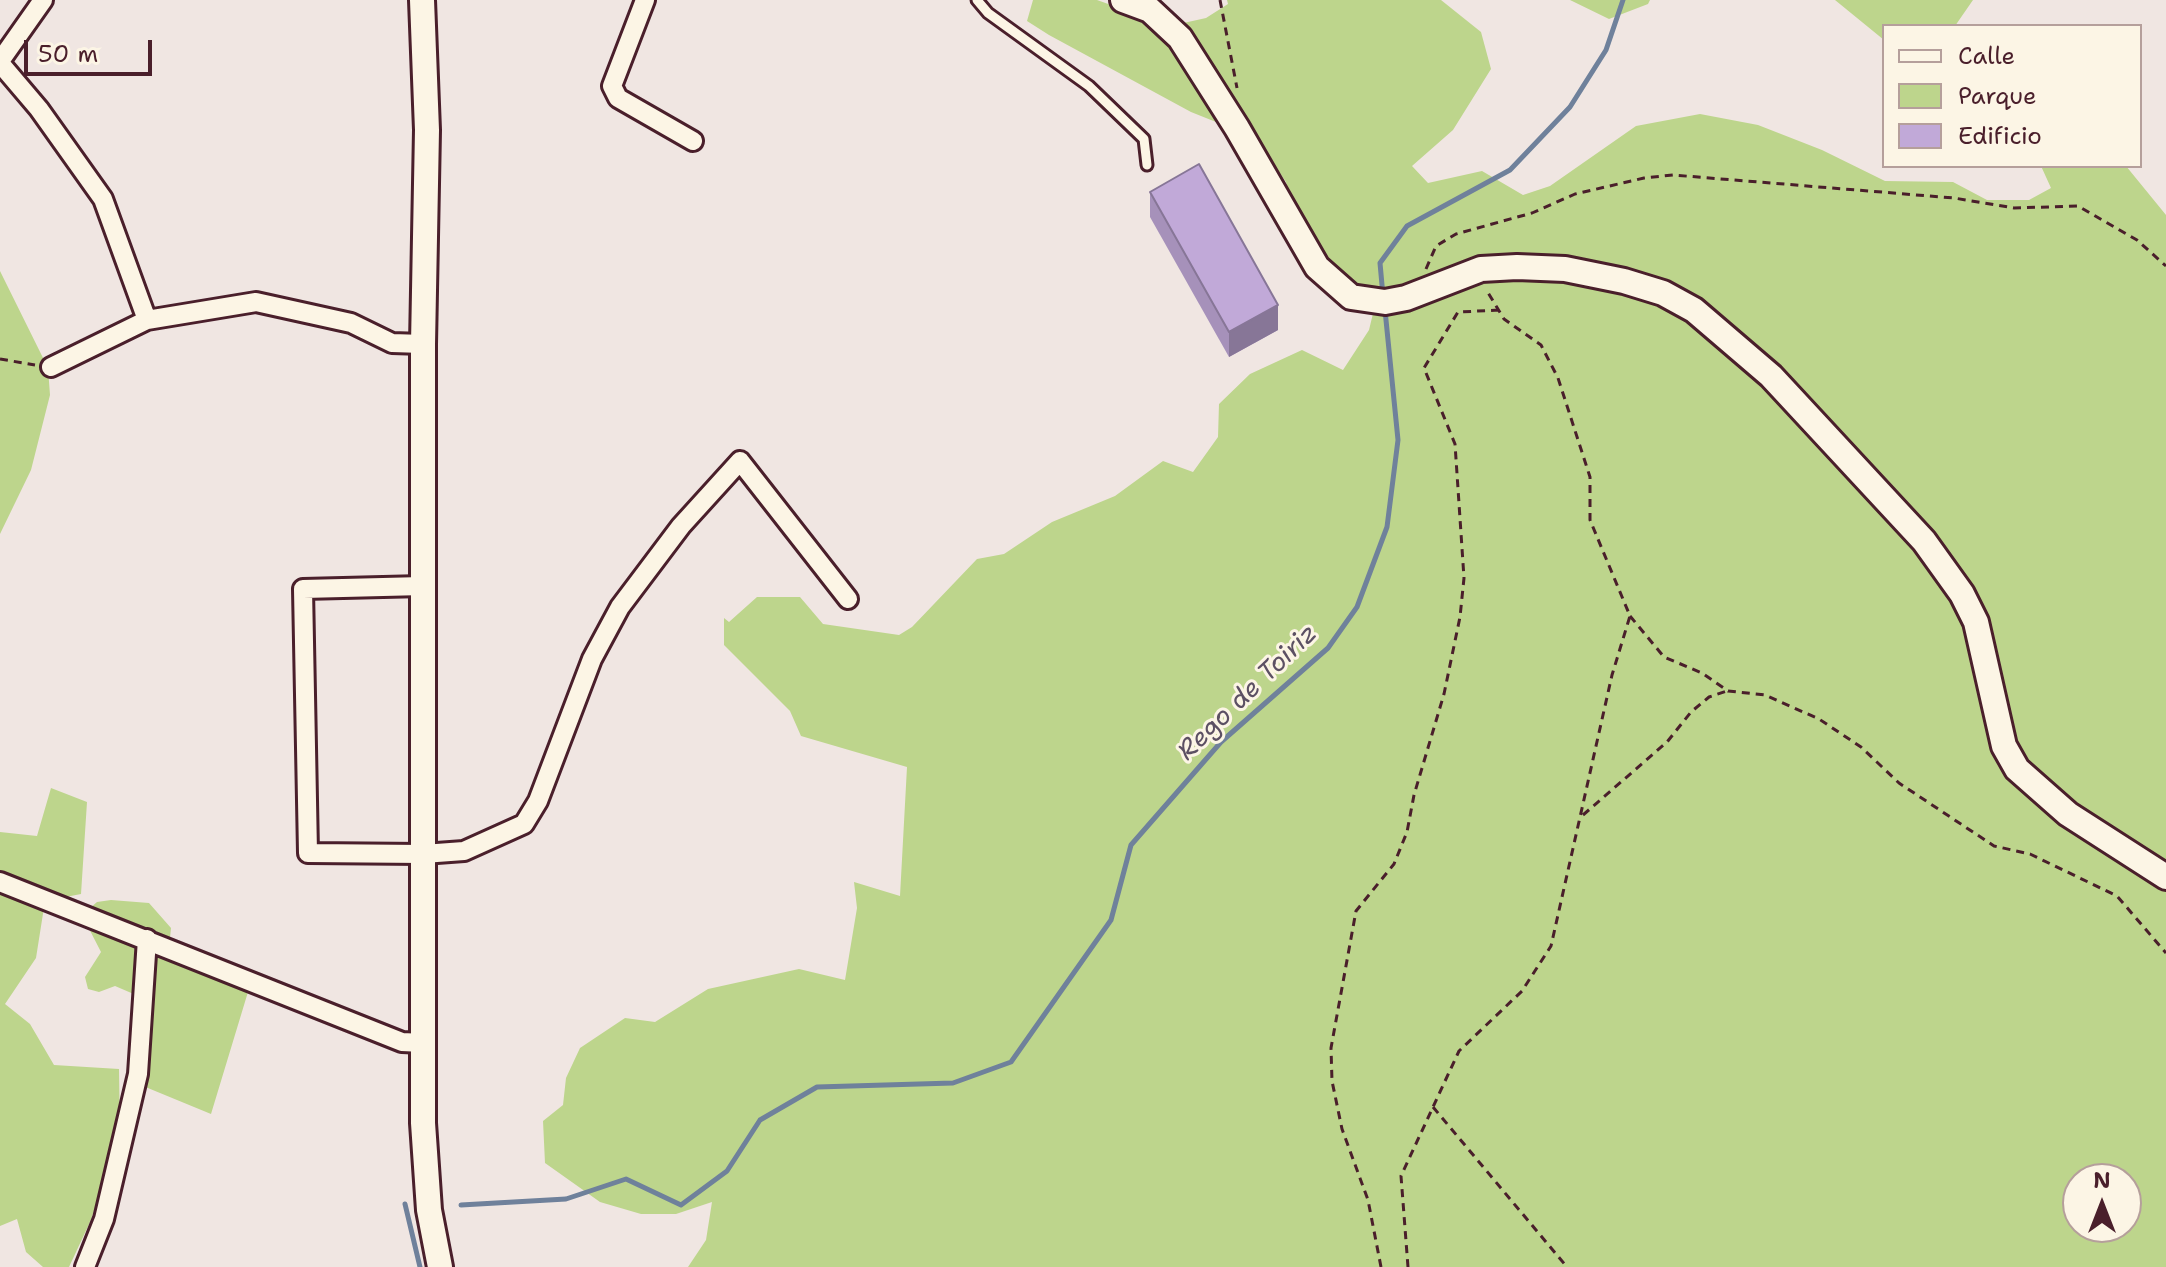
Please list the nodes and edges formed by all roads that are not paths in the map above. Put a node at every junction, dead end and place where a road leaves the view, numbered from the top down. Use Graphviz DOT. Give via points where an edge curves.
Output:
graph roads {
  1 [pos="43,0"];
  2 [pos="422,0"];
  3 [pos="645,0"];
  4 [pos="977,0"];
  5 [pos="1123,0"];
  6 [pos="0,62"];
  7 [pos="693,141"];
  8 [pos="1147,165"];
  9 [pos="147,320"];
  10 [pos="423,344"];
  11 [pos="51,367"];
  12 [pos="423,586"];
  13 [pos="848,599"];
  14 [pos="423,854"];
  15 [pos="2166,877"];
  16 [pos="0,882"];
  17 [pos="147,939"];
  18 [pos="423,1043"];
  19 [pos="85,1267"];
  20 [pos="440,1267"];
  1 -- 6 [label="street"];
  2 -- 10 [label="street" via="427,130"];
  3 -- 7 [label="street" via="612,86 618,98"];
  4 -- 8 [label="lane" via="1100,96 1144,139"];
  5 -- 15 [label="street" via="1150,10 1180,38 1317,267 1345,293 1385,302 1481,269 1565,269 1663,293 1694,310 1771,376 1924,541 1962,594 1979,633 2004,746 2017,769 2068,814"];
  6 -- 9 [label="street" via="103,199"];
  9 -- 10 [label="street" via="256,302 351,323 392,343"];
  9 -- 11 [label="street"];
  10 -- 12 [label="street"];
  12 -- 14 [label="street"];
  12 -- 14 [label="street" via="303,589 308,853"];
  13 -- 14 [label="street" via="740,461 681,526 620,607 592,659 538,801 524,824 464,851"];
  14 -- 18 [label="street"];
  16 -- 17 [label="street"];
  17 -- 18 [label="street" via="402,1042"];
  17 -- 19 [label="street" via="138,1074 104,1219"];
  18 -- 20 [label="street" via="429,1210"];
}
